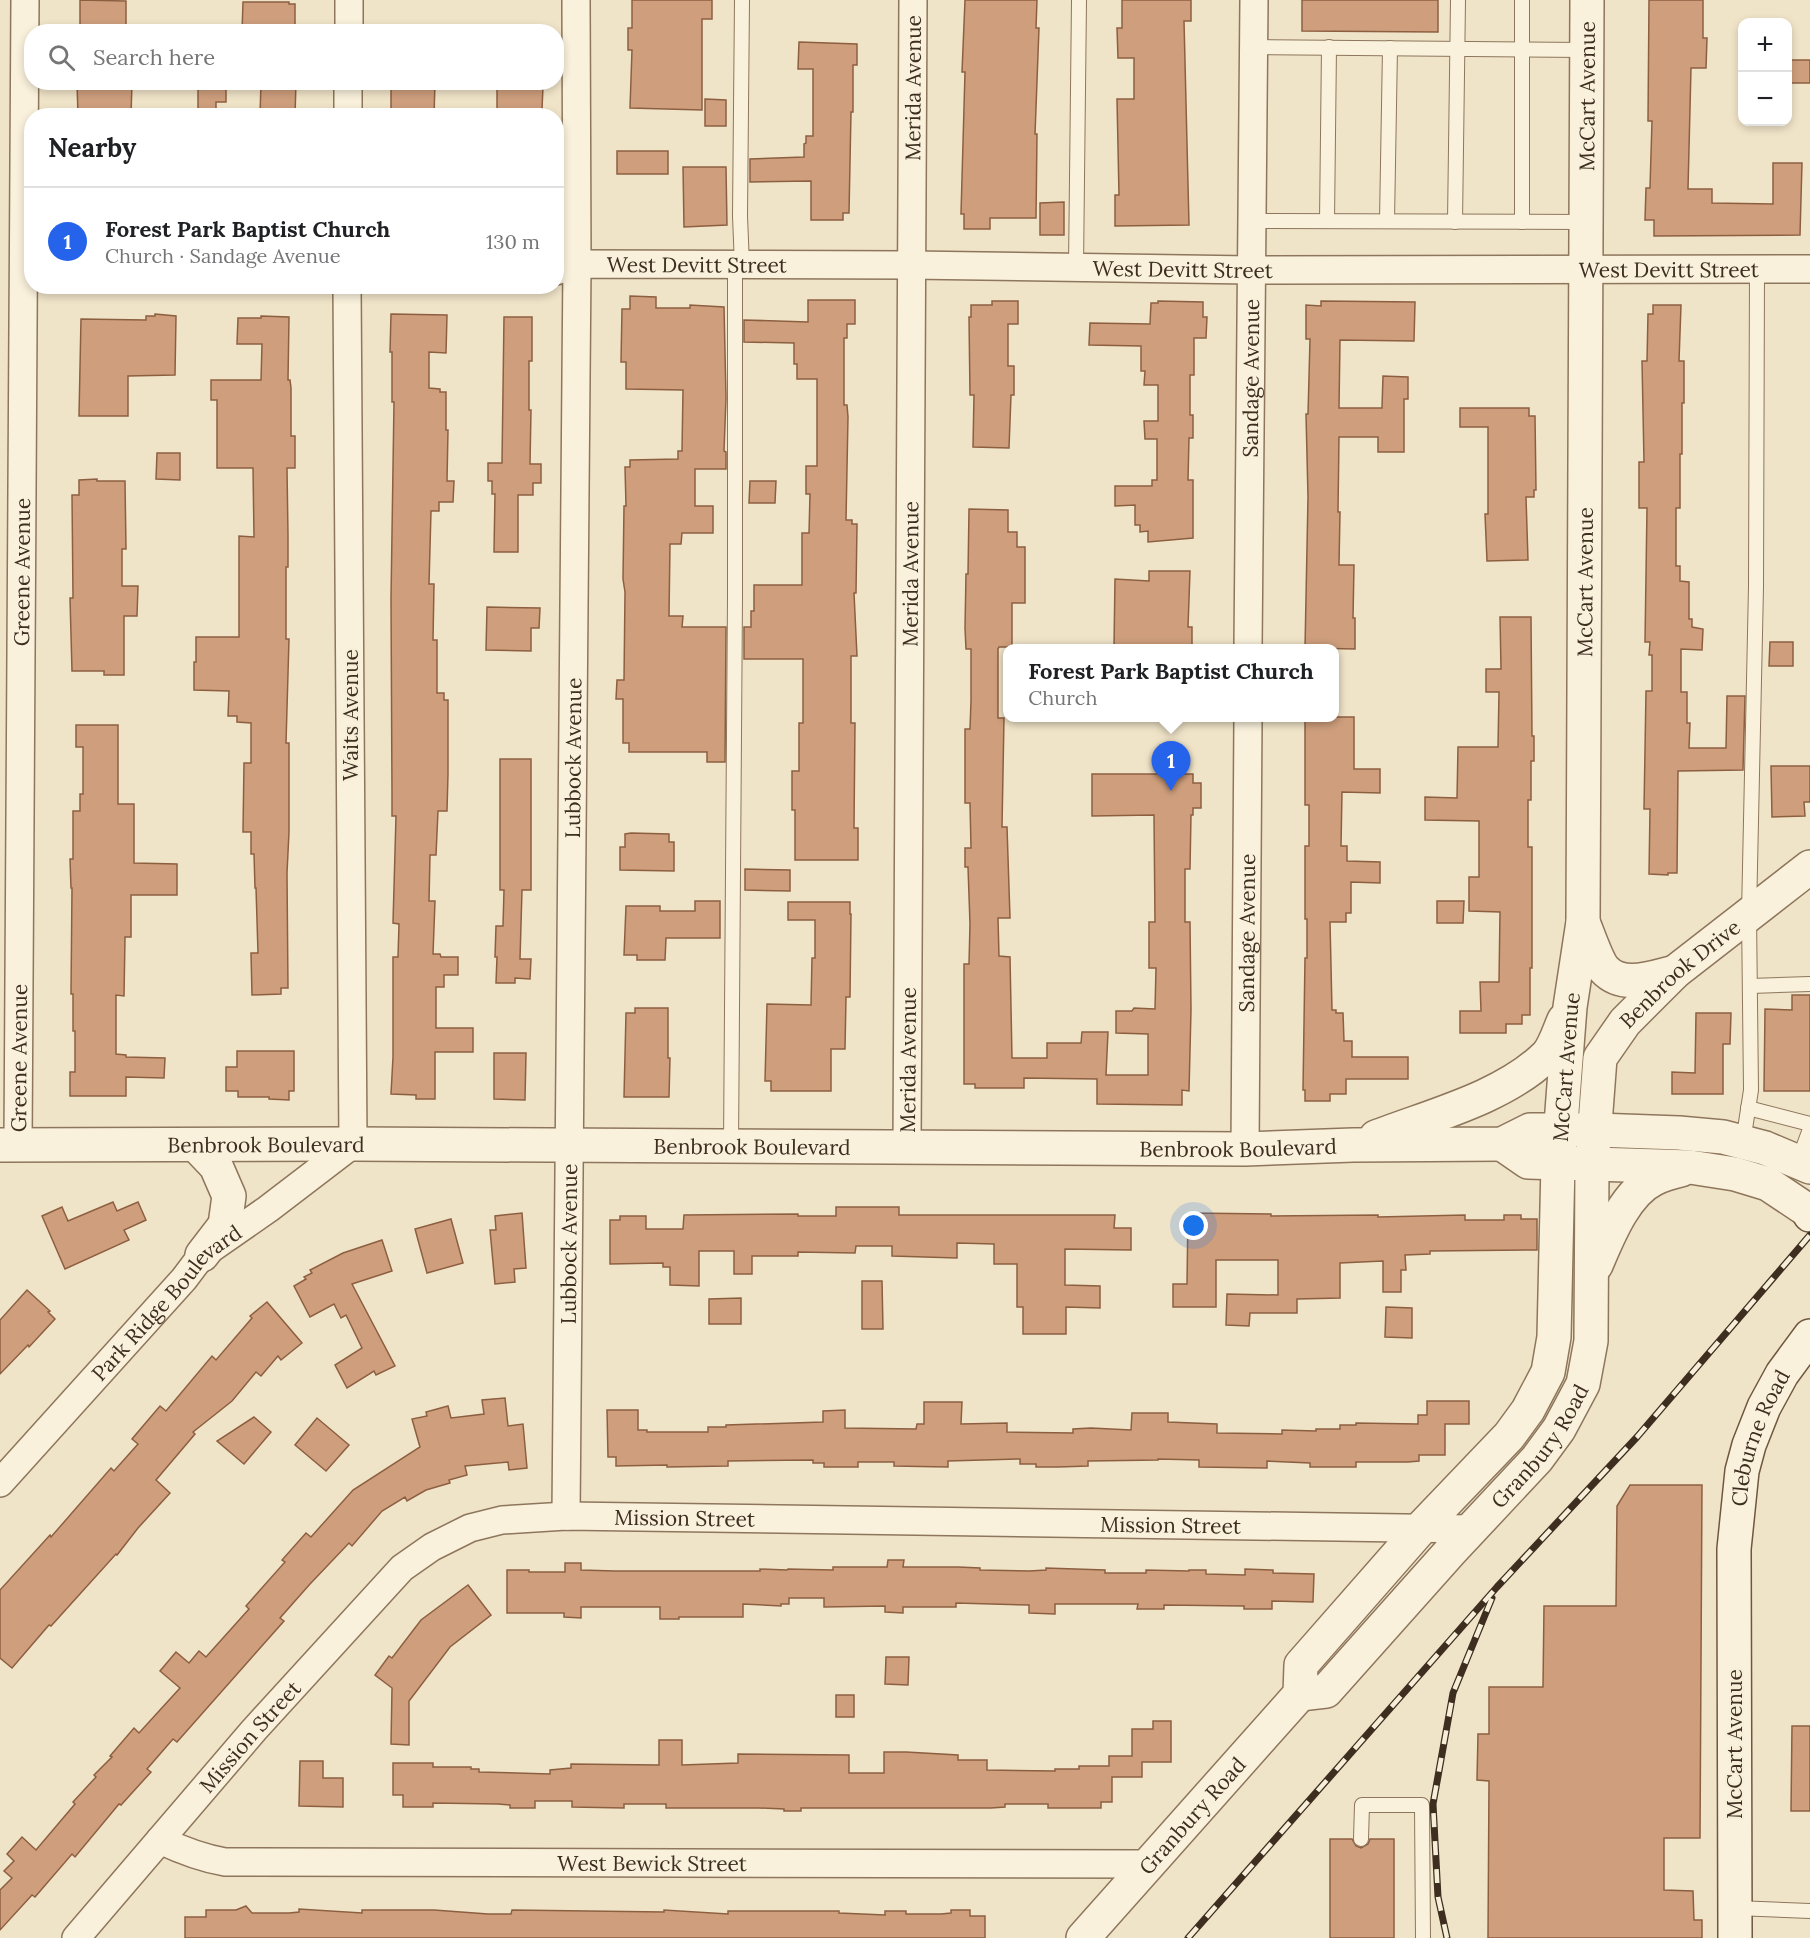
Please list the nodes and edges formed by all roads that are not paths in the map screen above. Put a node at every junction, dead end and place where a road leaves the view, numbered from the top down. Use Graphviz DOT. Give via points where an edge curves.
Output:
graph roads {
  1 [pos="25,0"];
  2 [pos="349,0"];
  3 [pos="576,0"];
  4 [pos="742,0"];
  5 [pos="913,0"];
  6 [pos="1079,0"];
  7 [pos="1254,0"];
  8 [pos="1458,0"];
  9 [pos="1522,0"];
  10 [pos="1587,0"];
  11 [pos="24,24"];
  12 [pos="349,24"];
  13 [pos="24,40"];
  14 [pos="1253,46"];
  15 [pos="1329,47"];
  16 [pos="1390,48"];
  17 [pos="1458,48"];
  18 [pos="1521,49"];
  19 [pos="1586,50"];
  20 [pos="348,90"];
  21 [pos="348,108"];
  22 [pos="1251,221"];
  23 [pos="1327,221"];
  24 [pos="1388,221"];
  25 [pos="1455,222"];
  26 [pos="1522,222"];
  27 [pos="1586,222"];
  28 [pos="739,265"];
  29 [pos="912,265"];
  30 [pos="1076,267"];
  31 [pos="567,268"];
  32 [pos="1586,268"];
  33 [pos="1757,269"];
  34 [pos="1810,269"];
  35 [pos="1251,270"];
  36 [pos="18,279"];
  37 [pos="347,294"];
  38 [pos="1248,644"];
  39 [pos="1248,722"];
  40 [pos="1810,867"];
  41 [pos="1749,915"];
  42 [pos="1583,922"];
  43 [pos="1676,972"];
  44 [pos="1810,984"];
  45 [pos="1750,987"];
  46 [pos="1570,1007"];
  47 [pos="1748,1108"];
  48 [pos="1597,1120"];
  49 [pos="1810,1124"];
  50 [pos="1810,1129"];
  51 [pos="1562,1130"];
  52 [pos="1743,1142"];
  53 [pos="353,1144"];
  54 [pos="1503,1144"];
  55 [pos="9,1145"];
  56 [pos="196,1145"];
  57 [pos="1353,1145"];
  58 [pos="569,1147"];
  59 [pos="730,1148"];
  60 [pos="907,1148"];
  61 [pos="1245,1149"];
  62 [pos="1558,1164"];
  63 [pos="1593,1164"];
  64 [pos="1804,1164"];
  65 [pos="1690,1167"];
  66 [pos="1810,1213"];
  67 [pos="202,1255"];
  68 [pos="1592,1275"];
  69 [pos="1810,1336"];
  70 [pos="0,1483"];
  71 [pos="566,1516"];
  72 [pos="1422,1527"];
  73 [pos="1471,1529"];
  74 [pos="1734,1550"];
  75 [pos="1300,1694"];
  76 [pos="1361,1839"];
  77 [pos="160,1840"];
  78 [pos="1148,1864"];
  79 [pos="1810,1911"];
  80 [pos="1735,1923"];
  81 [pos="76,1938"];
  82 [pos="1083,1938"];
  83 [pos="1424,1938"];
  1 -- 11 [label="street, Greene Avenue"];
  2 -- 12 [label="street"];
  3 -- 31 [label="street, Lubbock Avenue"];
  4 -- 28 [label="lane"];
  5 -- 29 [label="street, Merida Avenue"];
  6 -- 30 [label="lane"];
  7 -- 14 [label="street, Sandage Avenue"];
  8 -- 17 [label="lane"];
  9 -- 18 [label="lane"];
  10 -- 19 [label="street, McCart Avenue"];
  13 -- 36 [label="street, Greene Avenue"];
  14 -- 15 [label="lane"];
  14 -- 22 [label="street, Sandage Avenue"];
  15 -- 16 [label="lane"];
  15 -- 23 [label="lane"];
  16 -- 17 [label="lane"];
  16 -- 24 [label="lane"];
  17 -- 18 [label="lane"];
  17 -- 25 [label="lane"];
  18 -- 19 [label="lane"];
  18 -- 26 [label="lane"];
  19 -- 27 [label="street, McCart Avenue"];
  20 -- 21 [label="street"];
  22 -- 23 [label="lane"];
  22 -- 35 [label="street, Sandage Avenue"];
  23 -- 24 [label="lane"];
  24 -- 25 [label="lane"];
  25 -- 26 [label="lane"];
  26 -- 27 [label="lane"];
  27 -- 32 [label="street, McCart Avenue"];
  28 -- 29 [label="street, West Devitt Street"];
  28 -- 31 [label="street, West Devitt Street"];
  28 -- 59 [label="lane"];
  29 -- 30 [label="street, West Devitt Street"];
  29 -- 60 [label="street, Merida Avenue"];
  30 -- 35 [label="street, West Devitt Street"];
  31 -- 58 [label="street, Lubbock Avenue"];
  32 -- 33 [label="street, West Devitt Street"];
  32 -- 35 [label="street, West Devitt Street"];
  32 -- 42 [label="street, McCart Avenue"];
  33 -- 34 [label="street, West Devitt Street"];
  33 -- 41 [label="lane"];
  35 -- 38 [label="street, Sandage Avenue"];
  36 -- 55 [label="street, Greene Avenue"];
  37 -- 53 [label="street, Waits Avenue"];
  39 -- 61 [label="street, Sandage Avenue"];
  40 -- 41 [label="street, Benbrook Drive"];
  41 -- 43 [label="street, Benbrook Drive"];
  41 -- 45 [label="lane"];
  42 -- 43 [label="street" via="1603,969 1611,975 1632,981"];
  42 -- 46 [label="street, McCart Avenue"];
  43 -- 48 [label="street, Benbrook Drive" via="1625,1022 1600,1058"];
  44 -- 45 [label="lane"];
  45 -- 47 [label="lane"];
  46 -- 51 [label="street, McCart Avenue"];
  46 -- 57 [label="street" via="1547,1055 1514,1080 1454,1109"];
  47 -- 49 [label="lane"];
  47 -- 52 [label="lane"];
  48 -- 51 [label="street, Benbrook Boulevard"];
  48 -- 52 [label="street, Benbrook Boulevard"];
  48 -- 63 [label="street, Granbury Road"];
  50 -- 64 [label="lane"];
  51 -- 54 [label="street, Benbrook Boulevard" via="1530,1130"];
  51 -- 62 [label="street, McCart Avenue"];
  52 -- 64 [label="street, Benbrook Boulevard"];
  53 -- 56 [label="street, Benbrook Boulevard"];
  53 -- 58 [label="street, Benbrook Boulevard"];
  53 -- 67 [label="street, Park Ridge Boulevard"];
  54 -- 57 [label="street, Benbrook Boulevard"];
  54 -- 62 [label="street" via="1528,1162"];
  55 -- 56 [label="street, Benbrook Boulevard"];
  56 -- 67 [label="street" via="216,1166 229,1196 225,1225"];
  57 -- 61 [label="street, Benbrook Boulevard"];
  58 -- 59 [label="street, Benbrook Boulevard"];
  58 -- 71 [label="street, Lubbock Avenue"];
  59 -- 60 [label="street, Benbrook Boulevard"];
  60 -- 61 [label="street, Benbrook Boulevard"];
  62 -- 63 [label="street"];
  62 -- 72 [label="street, Granbury Road" via="1554,1337 1548,1372 1509,1436"];
  63 -- 65 [label="street"];
  63 -- 68 [label="street, Granbury Road"];
  65 -- 66 [label="street" via="1768,1184"];
  65 -- 68 [label="street" via="1652,1179 1630,1198"];
  67 -- 70 [label="street, Park Ridge Boulevard"];
  68 -- 73 [label="street, Granbury Road" via="1591,1341 1582,1384 1560,1429"];
  69 -- 74 [label="street, Cleburne Road" via="1782,1374 1749,1445 1742,1471"];
  71 -- 72 [label="street, Mission Street"];
  71 -- 77 [label="street, Mission Street" via="502,1520 470,1528 402,1568"];
  72 -- 73 [label="street, Mission Street"];
  72 -- 75 [label="street, Granbury Road" via="1301,1665"];
  73 -- 75 [label="street, Granbury Road" via="1326,1691"];
  74 -- 80 [label="street, McCart Avenue"];
  75 -- 78 [label="street, Granbury Road"];
  76 -- 83 [label="lane" via="1362,1805 1422,1805"];
  77 -- 78 [label="street, West Bewick Street" via="189,1853 225,1862"];
  77 -- 81 [label="street, Mission Street"];
  78 -- 82 [label="street, Granbury Road"];
  79 -- 80 [label="lane"];
}
